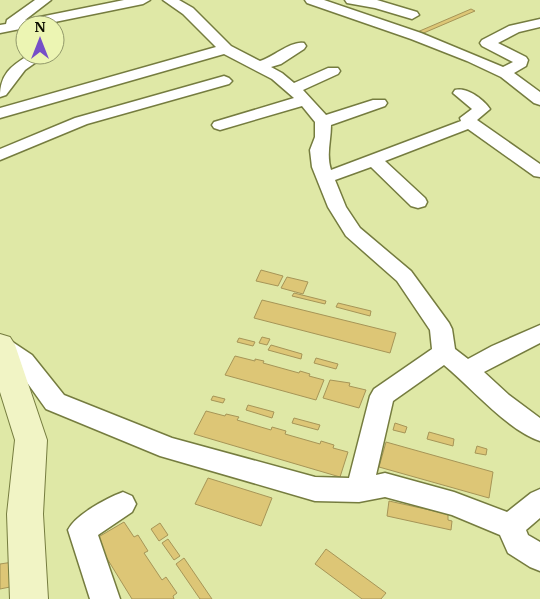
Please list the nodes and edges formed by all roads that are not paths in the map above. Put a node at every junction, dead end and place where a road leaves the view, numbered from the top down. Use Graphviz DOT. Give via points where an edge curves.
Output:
graph roads {
  1 [pos="44,0"];
  2 [pos="82,0"];
  3 [pos="143,0"];
  4 [pos="170,0"];
  5 [pos="312,0"];
  6 [pos="352,0"];
  7 [pos="65,15"];
  8 [pos="412,15"];
  9 [pos="65,20"];
  10 [pos="540,23"];
  11 [pos="3,28"];
  12 [pos="300,46"];
  13 [pos="226,49"];
  14 [pos="23,65"];
  15 [pos="258,66"];
  16 [pos="333,72"];
  17 [pos="506,74"];
  18 [pos="224,81"];
  19 [pos="0,92"];
  20 [pos="461,93"];
  21 [pos="300,94"];
  22 [pos="540,100"];
  23 [pos="379,103"];
  24 [pos="0,113"];
  25 [pos="323,122"];
  26 [pos="470,123"];
  27 [pos="220,125"];
  28 [pos="0,155"];
  29 [pos="374,160"];
  30 [pos="540,172"];
  31 [pos="325,178"];
  32 [pos="418,202"];
  33 [pos="540,333"];
  34 [pos="0,345"];
  35 [pos="444,353"];
  36 [pos="467,371"];
  37 [pos="6,382"];
  38 [pos="540,431"];
  39 [pos="359,490"];
  40 [pos="540,501"];
  41 [pos="123,504"];
  42 [pos="511,526"];
  43 [pos="540,558"];
  44 [pos="29,599"];
  45 [pos="105,599"];
  1 -- 11 [label="street"];
  2 -- 7 [label="street"];
  3 -- 9 [label="street"];
  4 -- 13 [label="street" via="188,11"];
  5 -- 17 [label="street" via="416,36"];
  6 -- 8 [label="street"];
  10 -- 17 [label="street" via="514,29 487,43 521,60 522,63"];
  12 -- 15 [label="street" via="276,61"];
  13 -- 15 [label="street"];
  13 -- 24 [label="street"];
  14 -- 19 [label="street"];
  15 -- 21 [label="street"];
  16 -- 21 [label="street"];
  17 -- 22 [label="street"];
  18 -- 28 [label="street" via="80,121"];
  20 -- 26 [label="street" via="482,109 468,118"];
  21 -- 25 [label="street"];
  21 -- 27 [label="street"];
  23 -- 25 [label="street"];
  25 -- 31 [label="street" via="319,150"];
  26 -- 29 [label="street"];
  26 -- 30 [label="street"];
  29 -- 31 [label="street"];
  29 -- 32 [label="street"];
  31 -- 35 [label="street" via="337,207 353,232 404,276 436,321 441,329"];
  33 -- 36 [label="street"];
  34 -- 37 [label="street"];
  34 -- 39 [label="street" via="24,361 55,402 160,445 315,489"];
  35 -- 36 [label="street"];
  35 -- 39 [label="street" via="382,396"];
  36 -- 38 [label="street" via="500,402"];
  37 -- 44 [label="street" via="31,440 24,514"];
  39 -- 42 [label="street" via="385,485 454,504"];
  40 -- 42 [label="street"];
  41 -- 45 [label="street" via="82,530"];
  42 -- 43 [label="street" via="518,544"];
}
